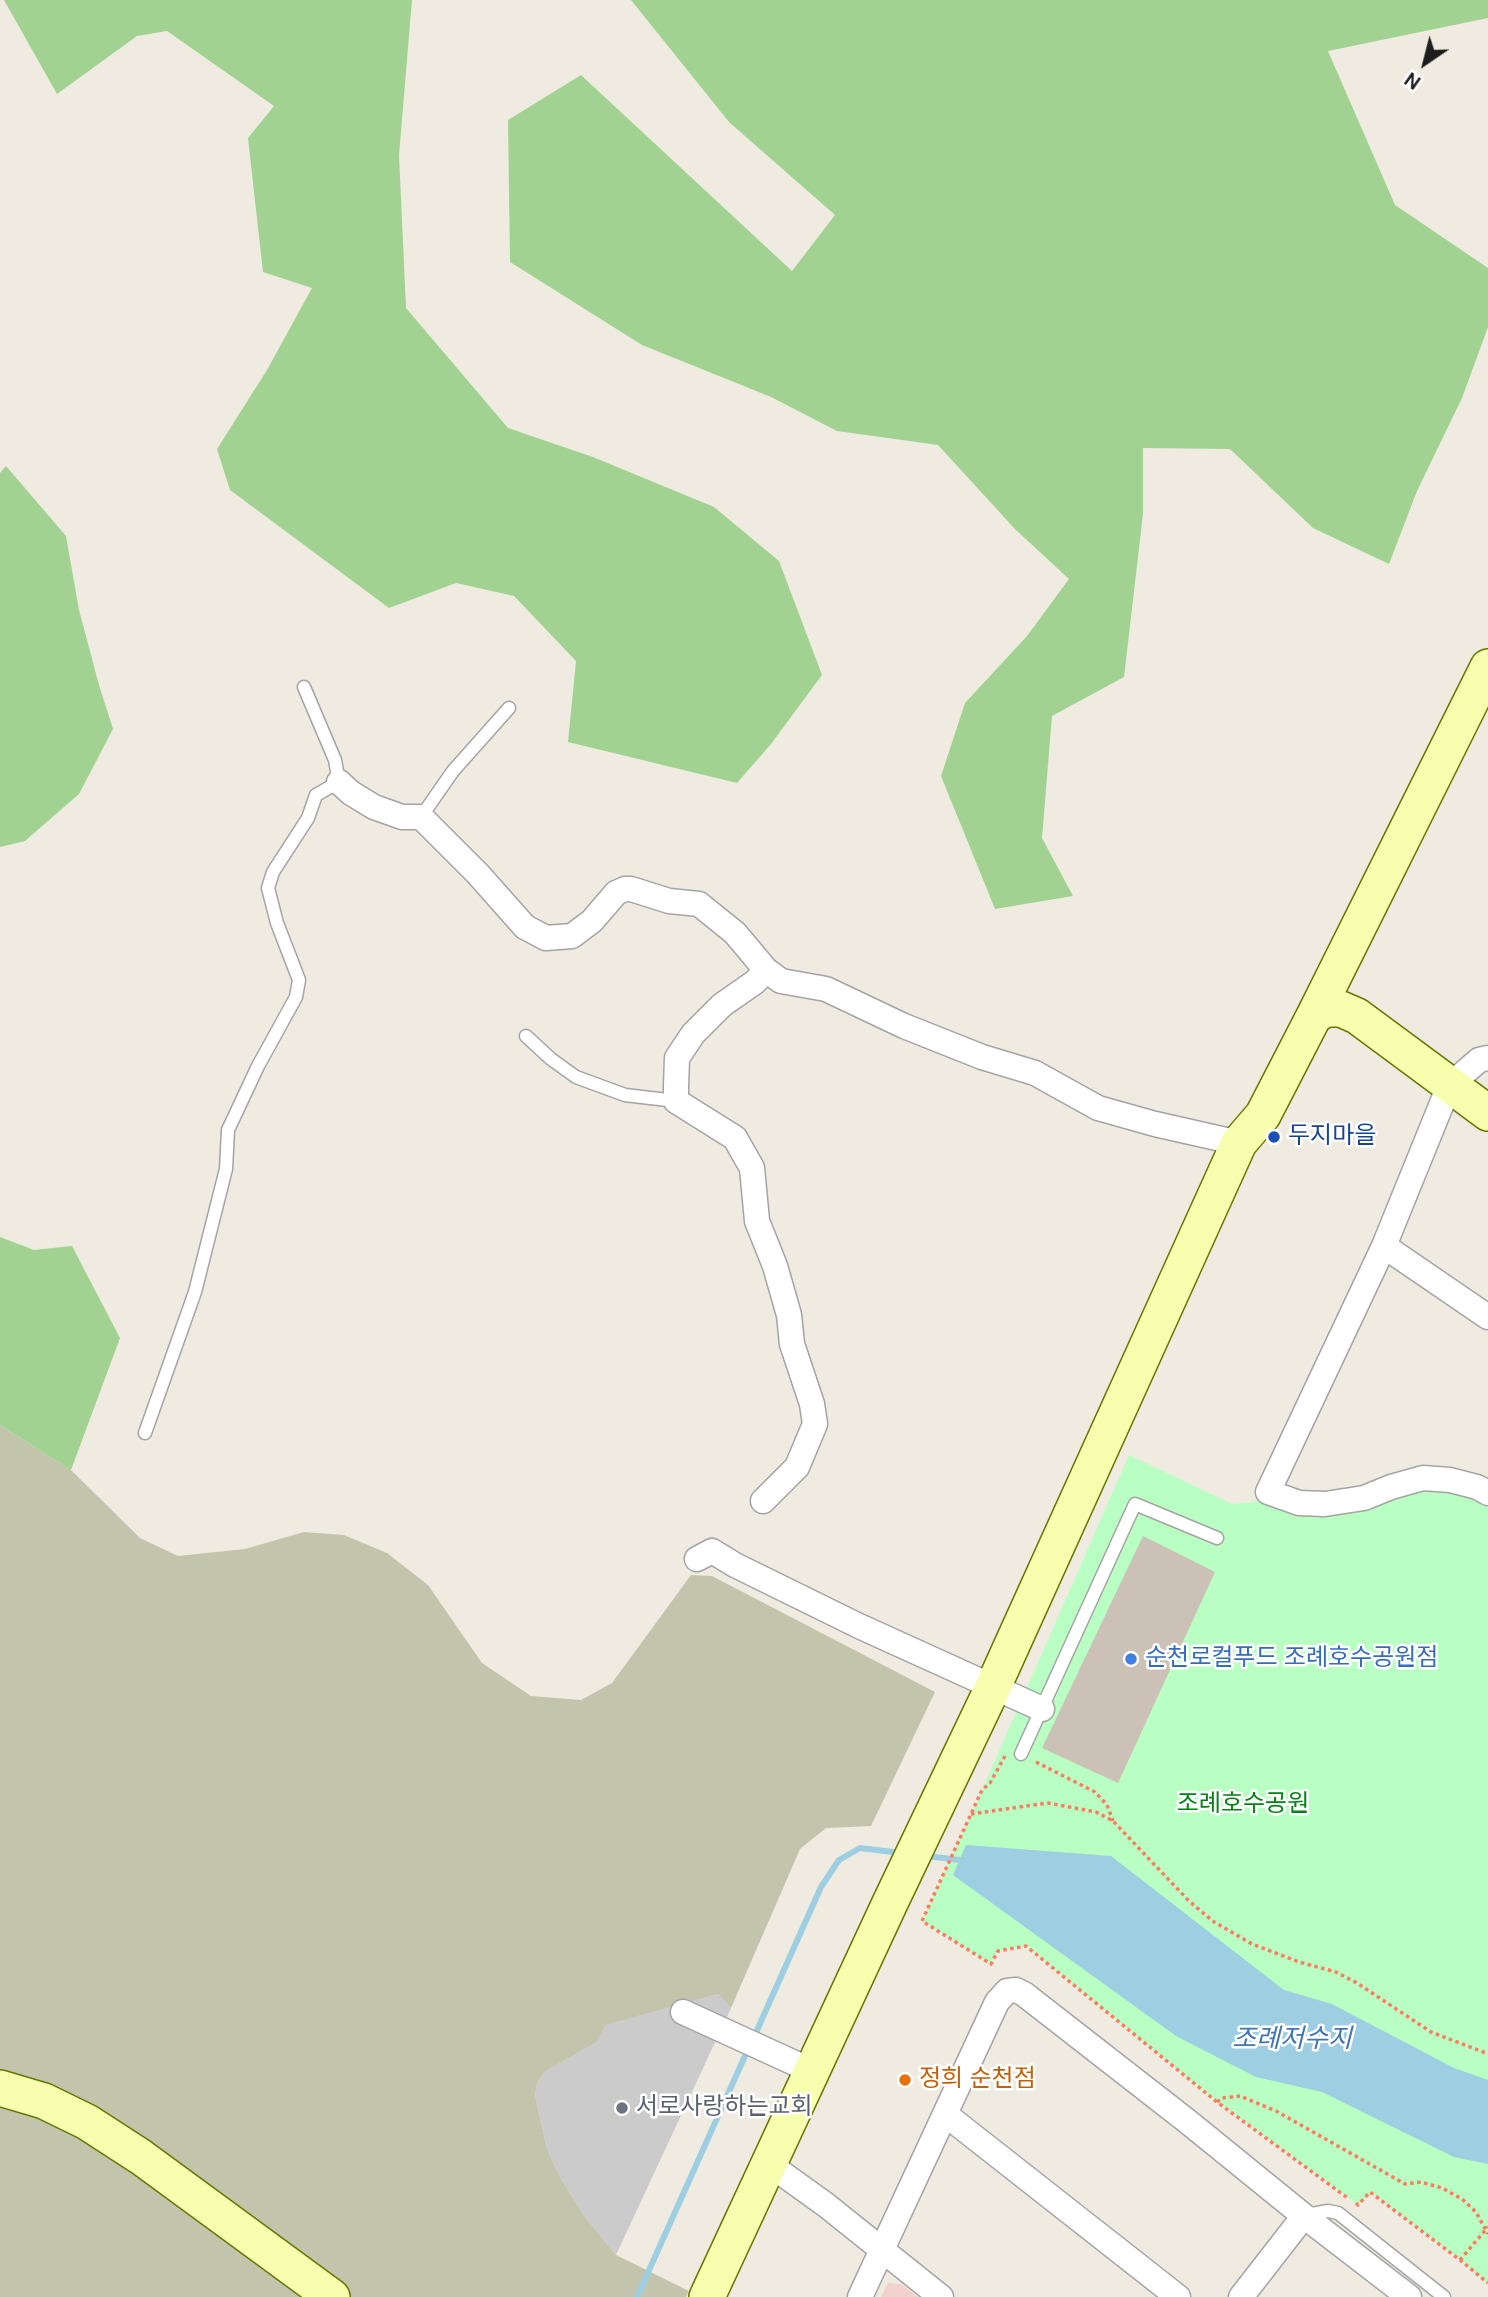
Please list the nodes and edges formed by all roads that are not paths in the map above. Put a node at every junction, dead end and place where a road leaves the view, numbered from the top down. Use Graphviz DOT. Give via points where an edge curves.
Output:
graph roads {
  1 [pos="1488,667"];
  2 [pos="304,687"];
  3 [pos="509,708"];
  4 [pos="339,782"];
  5 [pos="421,817"];
  6 [pos="766,970"];
  7 [pos="1314,1016"];
  8 [pos="526,1036"];
  9 [pos="1488,1058"];
  10 [pos="1449,1086"];
  11 [pos="676,1101"];
  12 [pos="1488,1113"];
  13 [pos="1239,1143"];
  14 [pos="1384,1246"];
  15 [pos="1488,1317"];
  16 [pos="145,1433"];
  17 [pos="1488,1493"];
  18 [pos="764,1501"];
  19 [pos="1217,1538"];
  20 [pos="697,1559"];
  21 [pos="993,1687"];
  22 [pos="1042,1709"];
  23 [pos="1021,1754"];
  24 [pos="683,2012"];
  25 [pos="812,2071"];
  26 [pos="0,2088"];
  27 [pos="945,2113"];
  28 [pos="769,2164"];
  29 [pos="1304,2216"];
  30 [pos="882,2250"];
  31 [pos="332,2297"];
  32 [pos="707,2297"];
  33 [pos="860,2297"];
  34 [pos="941,2297"];
  35 [pos="1178,2297"];
  36 [pos="1241,2297"];
  37 [pos="1409,2297"];
  38 [pos="1444,2297"];
  1 -- 7 [label="street"];
  2 -- 4 [label="lane" via="335,760"];
  3 -- 5 [label="lane" via="453,771"];
  4 -- 5 [label="street" via="374,807 402,817"];
  4 -- 16 [label="lane" via="317,795 268,888 299,980 296,997 228,1130 226,1170 202,1268"];
  5 -- 6 [label="street" via="525,927 546,938 572,936 617,893 631,889 669,901 699,904 735,933"];
  6 -- 11 [label="street" via="722,1005 677,1058"];
  6 -- 13 [label="street" via="781,981 826,989 904,1026 1035,1073 1098,1108"];
  7 -- 10 [label="street" via="1326,1009 1357,1016"];
  7 -- 13 [label="street" via="1263,1115"];
  8 -- 11 [label="lane" via="576,1077 625,1095"];
  9 -- 10 [label="street" via="1479,1060"];
  10 -- 12 [label="street"];
  10 -- 14 [label="street"];
  11 -- 18 [label="street" via="735,1138 752,1168 757,1222 775,1266 792,1344 812,1404 815,1424 797,1467"];
  13 -- 21 [label="street"];
  14 -- 15 [label="street"];
  14 -- 17 [label="street" via="1268,1492 1299,1503 1325,1504 1364,1498 1423,1478 1450,1479"];
  19 -- 22 [label="lane" via="1135,1504"];
  20 -- 21 [label="street" via="712,1551 846,1620"];
  21 -- 22 [label="street"];
  21 -- 25 [label="street"];
  22 -- 23 [label="lane"];
  24 -- 25 [label="street"];
  25 -- 28 [label="street"];
  26 -- 31 [label="street" via="44,2101 87,2122"];
  27 -- 29 [label="street" via="997,2002 1007,1991 1016,1990"];
  27 -- 30 [label="street"];
  27 -- 35 [label="street"];
  28 -- 30 [label="street"];
  28 -- 32 [label="street"];
  29 -- 36 [label="street"];
  29 -- 37 [label="street"];
  29 -- 38 [label="lane" via="1338,2213"];
  30 -- 33 [label="street"];
  30 -- 34 [label="street"];
}
